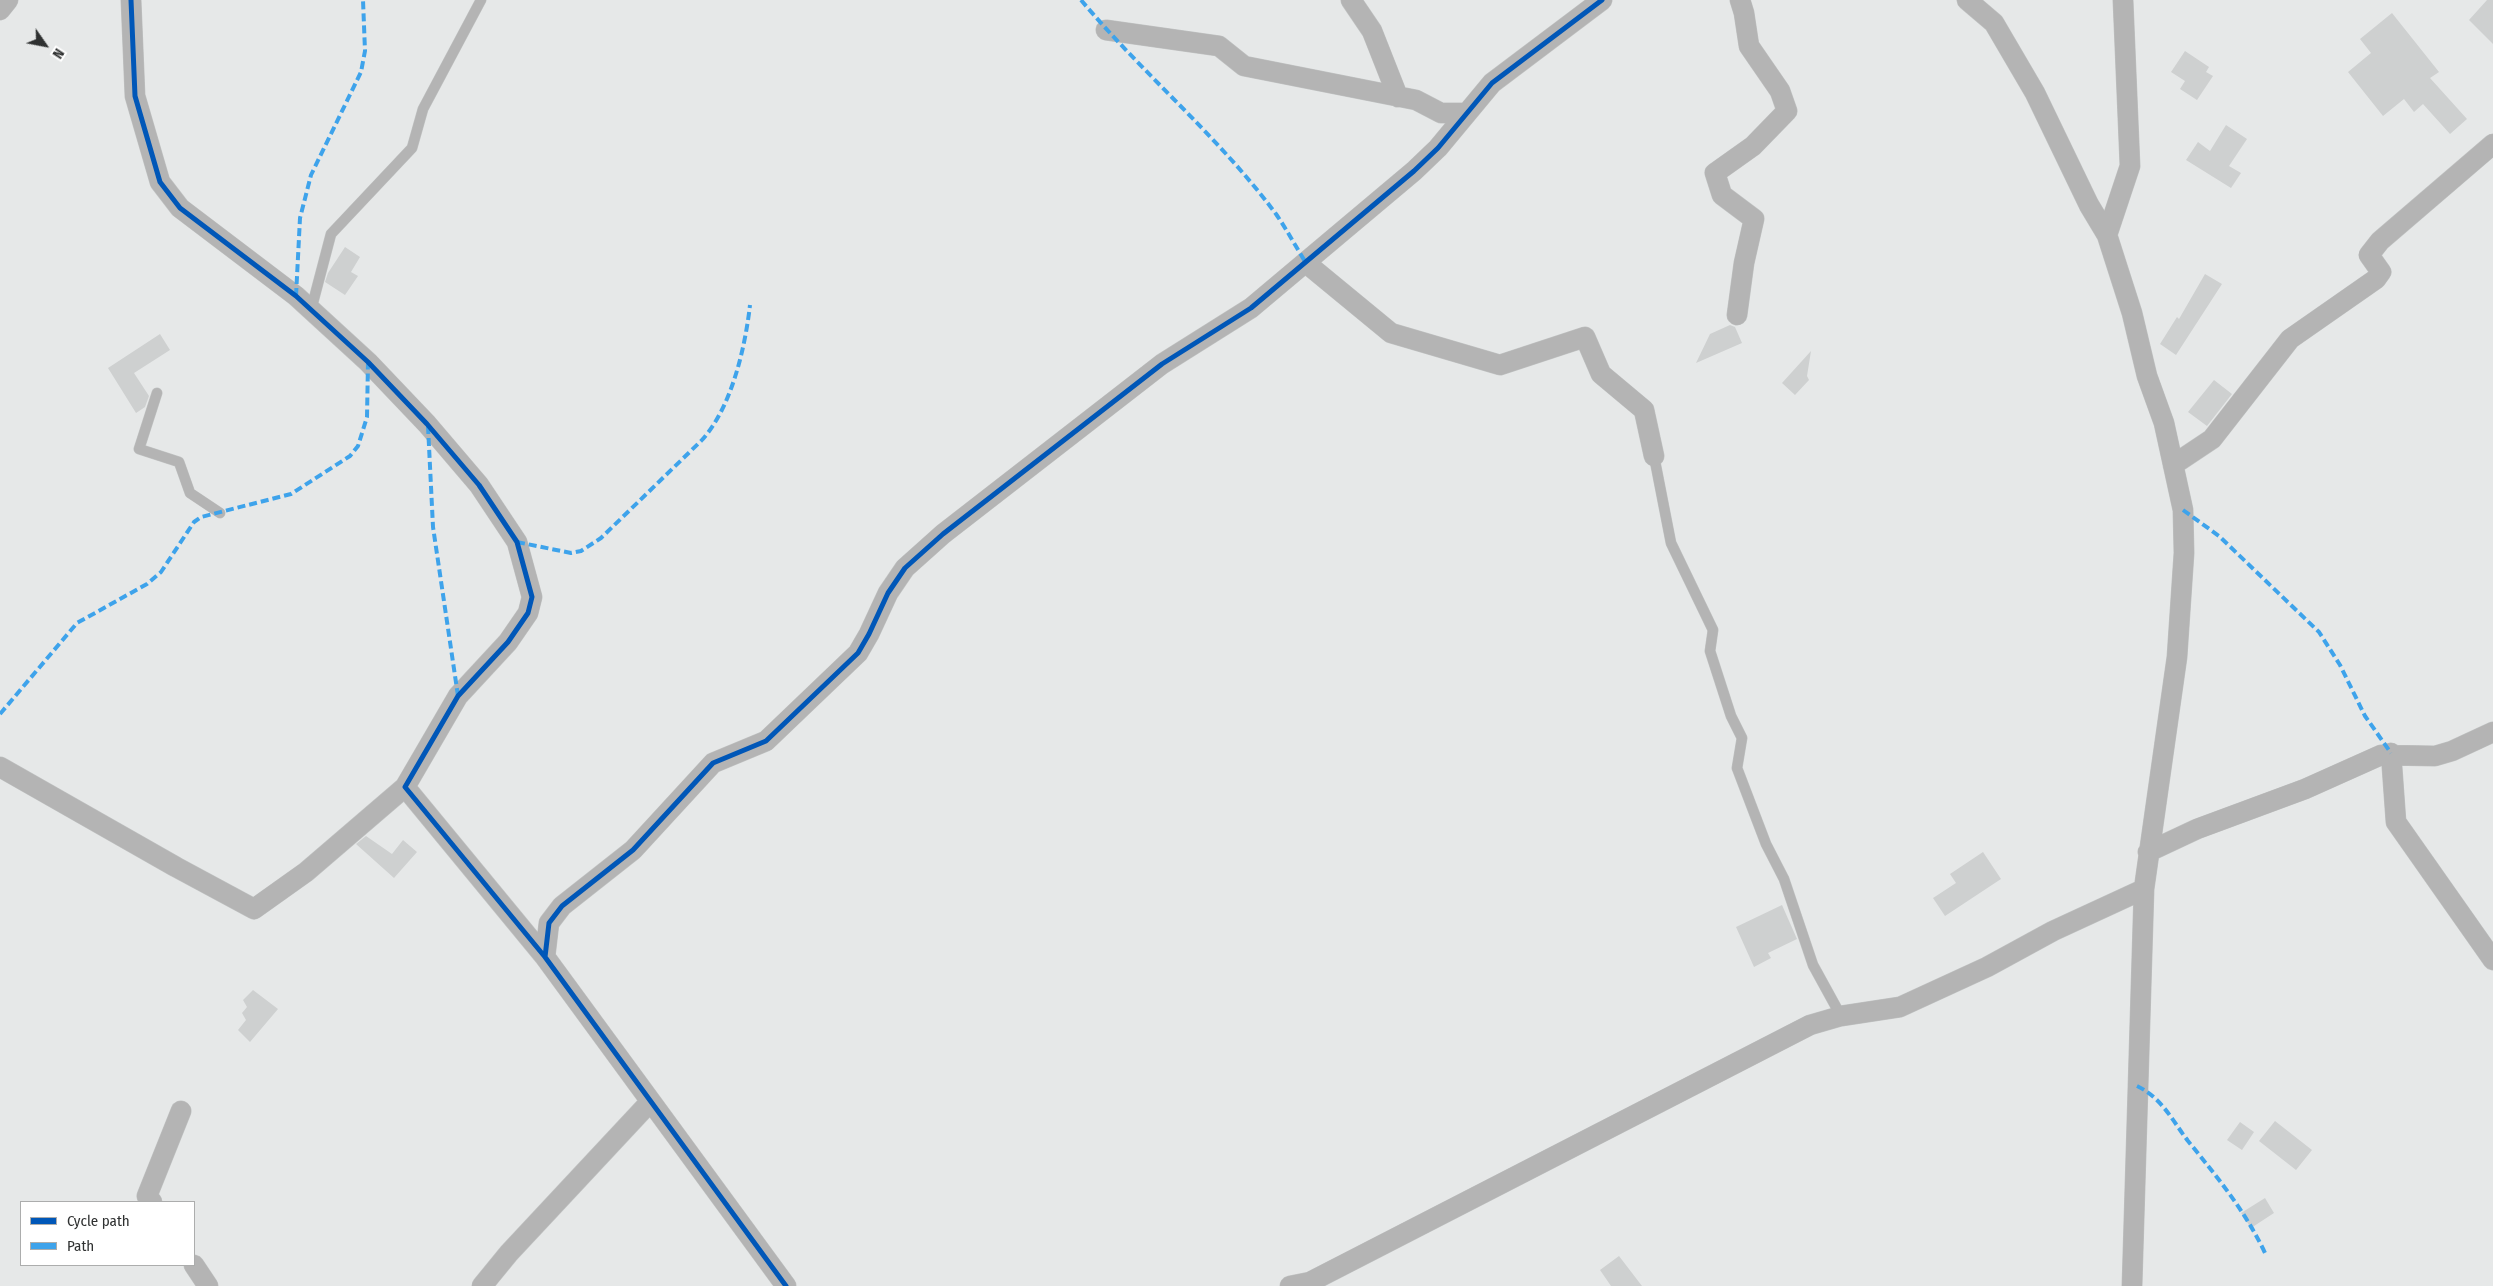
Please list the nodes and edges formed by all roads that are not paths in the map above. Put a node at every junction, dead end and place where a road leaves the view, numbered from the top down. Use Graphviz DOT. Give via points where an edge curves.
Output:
graph roads {
  1 [pos="8,0"];
  2 [pos="131,0"];
  3 [pos="481,0"];
  4 [pos="1352,0"];
  5 [pos="1602,0"];
  6 [pos="1740,0"];
  7 [pos="1967,0"];
  8 [pos="2123,0"];
  9 [pos="0,10"];
  10 [pos="1106,30"];
  11 [pos="1398,96"];
  12 [pos="1466,113"];
  13 [pos="2493,144"];
  14 [pos="2106,235"];
  15 [pos="1306,263"];
  16 [pos="311,310"];
  17 [pos="1737,315"];
  18 [pos="157,393"];
  19 [pos="1654,456"];
  20 [pos="2173,465"];
  21 [pos="220,513"];
  22 [pos="2493,732"];
  23 [pos="2391,753"];
  24 [pos="0,767"];
  25 [pos="405,787"];
  26 [pos="2148,852"];
  27 [pos="2144,889"];
  28 [pos="545,957"];
  29 [pos="2493,960"];
  30 [pos="1841,1016"];
  31 [pos="650,1102"];
  32 [pos="181,1111"];
  33 [pos="151,1201"];
  34 [pos="195,1266"];
  35 [pos="1334,1278"];
  36 [pos="206,1285"];
  37 [pos="482,1286"];
  38 [pos="786,1286"];
  39 [pos="1290,1286"];
  40 [pos="2132,1286"];
  1 -- 9 [label="street"];
  2 -- 16 [label="street" via="135,96 160,182 180,208"];
  3 -- 16 [label="lane" via="423,109 412,148 331,234"];
  4 -- 11 [label="street" via="1372,31"];
  5 -- 12 [label="street" via="1492,83"];
  6 -- 17 [label="street" via="1749,46 1780,91 1786,111 1753,146 1715,173 1722,195 1754,219"];
  7 -- 14 [label="street" via="1999,31 2035,93"];
  8 -- 14 [label="street" via="2130,166"];
  10 -- 11 [label="street" via="1219,46 1244,66"];
  11 -- 12 [label="street" via="1416,100 1441,113"];
  12 -- 15 [label="street" via="1438,148 1414,171"];
  13 -- 20 [label="street" via="2380,241 2369,255 2380,272 2376,278 2290,339 2212,440"];
  14 -- 20 [label="street" via="2132,313"];
  15 -- 19 [label="street" via="1391,333 1500,365 1584,337 1601,374 1644,410"];
  15 -- 28 [label="street" via="1251,308 1162,364 936,539 905,568 888,593 864,644 851,660 766,740 713,763 633,850 562,906 550,923"];
  16 -- 25 [label="street" via="368,362 428,424 479,485 517,542 532,597 521,625 458,696"];
  18 -- 21 [label="lane" via="139,449 179,462 190,493"];
  19 -- 30 [label="lane" via="1672,543 1713,630 1710,651 1731,716 1742,738 1737,768 1759,827 1784,879 1813,964"];
  20 -- 26 [label="street" via="2183,510 2181,603 2177,657"];
  22 -- 23 [label="street" via="2435,756"];
  23 -- 26 [label="street" via="2381,754"];
  23 -- 29 [label="street" via="2396,822"];
  24 -- 25 [label="street" via="254,909 306,872"];
  25 -- 28 [label="street"];
  26 -- 27 [label="street"];
  27 -- 30 [label="street" via="1900,1007"];
  27 -- 40 [label="street"];
  28 -- 31 [label="street"];
  30 -- 35 [label="street" via="1810,1025"];
  31 -- 37 [label="street"];
  31 -- 38 [label="street"];
  32 -- 33 [label="street" via="147,1196"];
  34 -- 36 [label="street"];
  35 -- 39 [label="street"];
}
